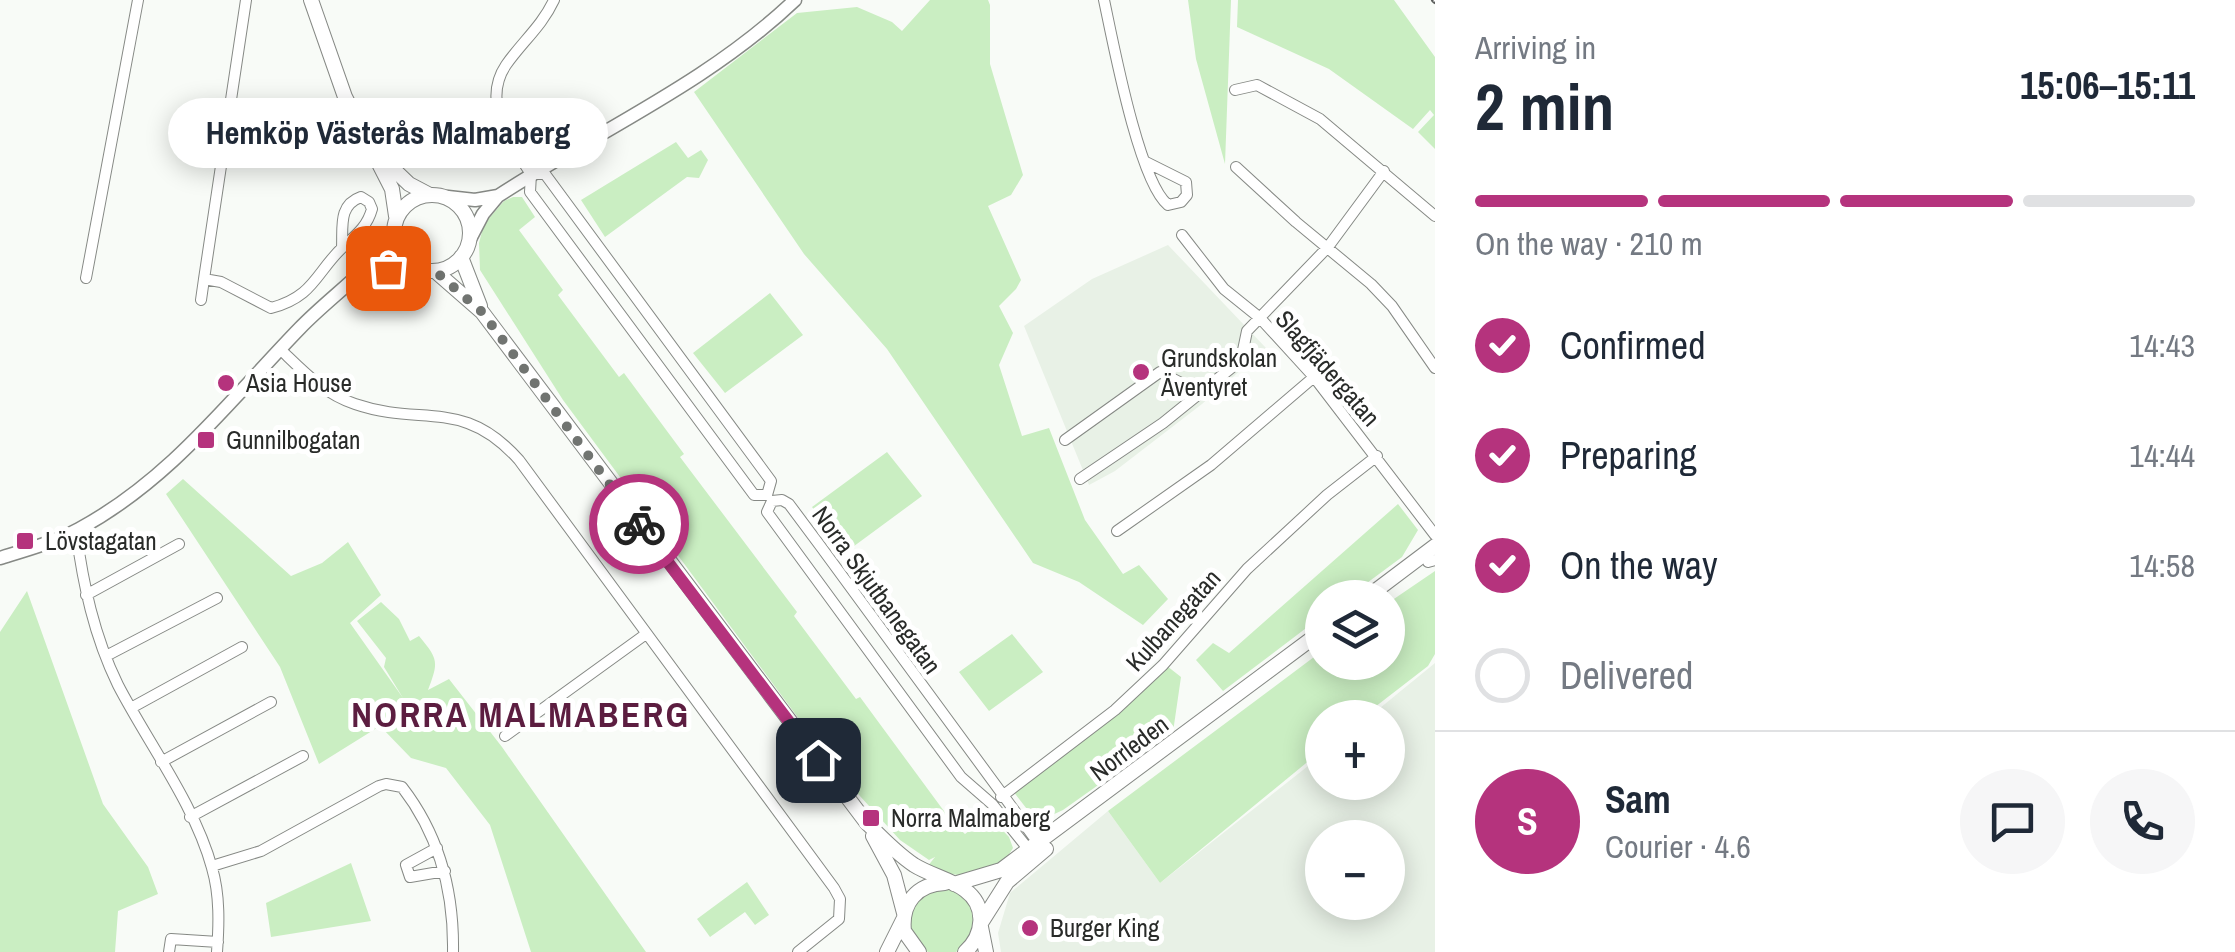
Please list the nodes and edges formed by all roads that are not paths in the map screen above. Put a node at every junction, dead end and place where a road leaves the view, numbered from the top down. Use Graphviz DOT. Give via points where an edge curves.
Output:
graph roads {
  1 [pos="138,0"];
  2 [pos="246,0"];
  3 [pos="311,0"];
  4 [pos="554,0"];
  5 [pos="795,0"];
  6 [pos="1104,0"];
  7 [pos="1236,90"];
  8 [pos="376,152"];
  9 [pos="1146,162"];
  10 [pos="1236,166"];
  11 [pos="1384,171"];
  12 [pos="531,174"];
  13 [pos="428,194"];
  14 [pos="498,196"];
  15 [pos="448,198"];
  16 [pos="396,216"];
  17 [pos="1435,216"];
  18 [pos="393,236"];
  19 [pos="1182,236"];
  20 [pos="470,239"];
  21 [pos="1328,247"];
  22 [pos="342,248"];
  23 [pos="461,258"];
  24 [pos="415,268"];
  25 [pos="435,271"];
  26 [pos="358,276"];
  27 [pos="86,278"];
  28 [pos="204,279"];
  29 [pos="200,300"];
  30 [pos="639,302"];
  31 [pos="482,312"];
  32 [pos="621,316"];
  33 [pos="1260,318"];
  34 [pos="280,349"];
  35 [pos="1435,368"];
  36 [pos="1314,377"];
  37 [pos="1194,398"];
  38 [pos="730,426"];
  39 [pos="713,440"];
  40 [pos="1065,440"];
  41 [pos="1378,456"];
  42 [pos="1080,479"];
  43 [pos="76,530"];
  44 [pos="1117,531"];
  45 [pos="1434,536"];
  46 [pos="180,544"];
  47 [pos="0,558"];
  48 [pos="1433,559"];
  49 [pos="1386,580"];
  50 [pos="1405,580"];
  51 [pos="86,595"];
  52 [pos="216,598"];
  53 [pos="877,625"];
  54 [pos="646,634"];
  55 [pos="858,637"];
  56 [pos="1305,643"];
  57 [pos="242,647"];
  58 [pos="1305,653"];
  59 [pos="106,656"];
  60 [pos="272,702"];
  61 [pos="131,708"];
  62 [pos="505,736"];
  63 [pos="303,756"];
  64 [pos="161,762"];
  65 [pos="1003,796"];
  66 [pos="992,804"];
  67 [pos="190,817"];
  68 [pos="866,822"];
  69 [pos="437,848"];
  70 [pos="1036,849"];
  71 [pos="212,866"];
  72 [pos="445,871"];
  73 [pos="952,884"];
  74 [pos="903,917"];
  75 [pos="981,924"];
  76 [pos="218,947"];
  77 [pos="170,952"];
  78 [pos="453,952"];
  79 [pos="798,952"];
  80 [pos="888,952"];
  81 [pos="919,952"];
  82 [pos="965,952"];
  83 [pos="986,952"];
  1 -- 27 [label="street"];
  2 -- 28 [label="street"];
  3 -- 8 [label="main road" via="345,96"];
  4 -- 12 [label="street" via="496,84 501,122"];
  5 -- 12 [label="street" via="723,60"];
  6 -- 9 [label="street"];
  7 -- 11 [label="street" via="1257,85 1288,101"];
  8 -- 13 [label="main road"];
  8 -- 16 [label="main road"];
  9 -- 9 [label="street" via="1163,202 1181,202 1186,182"];
  10 -- 21 [label="street"];
  11 -- 17 [label="street"];
  11 -- 21 [label="street"];
  12 -- 14 [label="street"];
  12 -- 30 [label="street" via="545,174"];
  12 -- 32 [label="street" via="528,190"];
  13 -- 15 [label="main road"];
  13 -- 16 [label="main road"];
  14 -- 15 [label="street"];
  14 -- 20 [label="street"];
  15 -- 20 [label="main road" via="468,219"];
  16 -- 18 [label="main road"];
  18 -- 24 [label="main road"];
  18 -- 26 [label="street"];
  19 -- 33 [label="street, Slagfjädergatan" via="1224,290"];
  20 -- 23 [label="main road"];
  21 -- 33 [label="street"];
  21 -- 35 [label="street" via="1392,306"];
  22 -- 22 [label="street" via="369,220 369,202 361,198 347,205"];
  22 -- 28 [label="street" via="309,289 271,308"];
  23 -- 25 [label="main road"];
  23 -- 31 [label="main road"];
  24 -- 25 [label="main road"];
  24 -- 26 [label="street"];
  25 -- 31 [label="main road"];
  26 -- 34 [label="street"];
  28 -- 29 [label="street"];
  30 -- 32 [label="street"];
  30 -- 38 [label="street"];
  31 -- 68 [label="main road"];
  32 -- 39 [label="street"];
  33 -- 36 [label="street, Slagfjädergatan"];
  33 -- 37 [label="street" via="1247,331 1236,364"];
  34 -- 43 [label="street" via="208,430"];
  34 -- 54 [label="street" via="343,400 456,418 492,434"];
  36 -- 41 [label="street, Slagfjädergatan"];
  36 -- 44 [label="street" via="1211,466"];
  37 -- 40 [label="street" via="1184,384 1160,372"];
  37 -- 42 [label="street"];
  38 -- 39 [label="street"];
  38 -- 39 [label="street" via="771,481 766,495 754,495"];
  41 -- 45 [label="street, Slagfjädergatan"];
  41 -- 65 [label="street, Kulbanegatan" via="1247,568 1116,710"];
  43 -- 47 [label="street"];
  43 -- 51 [label="street"];
  45 -- 49 [label="main road"];
  46 -- 51 [label="street"];
  48 -- 50 [label="main road"];
  51 -- 59 [label="street"];
  52 -- 59 [label="street"];
  53 -- 55 [label="street"];
  53 -- 55 [label="street, Norra Skjutbanegatan" via="789,504 772,501 766,512"];
  53 -- 65 [label="street, Norra Skjutbanegatan"];
  54 -- 62 [label="street"];
  54 -- 79 [label="street" via="834,888 841,908 833,926"];
  55 -- 66 [label="street, Norra Skjutbanegatan" via="961,777"];
  56 -- 70 [label="main road, Norrleden"];
  57 -- 61 [label="street"];
  58 -- 70 [label="main road, Norrleden"];
  59 -- 61 [label="street"];
  60 -- 64 [label="street"];
  61 -- 64 [label="street"];
  63 -- 67 [label="street"];
  64 -- 67 [label="street"];
  65 -- 66 [label="street, Kulbanegatan"];
  65 -- 70 [label="street, Norra Skjutbanegatan"];
  66 -- 70 [label="street, Norra Skjutbanegatan"];
  67 -- 71 [label="street"];
  68 -- 73 [label="main road" via="914,864"];
  68 -- 74 [label="main road" via="894,875"];
  69 -- 71 [label="street" via="402,787 383,784 261,851"];
  69 -- 72 [label="street"];
  69 -- 72 [label="street" via="406,866 410,878"];
  70 -- 73 [label="main road, Norrleden" via="1001,870"];
  70 -- 75 [label="main road, Norrleden"];
  71 -- 76 [label="street"];
  72 -- 78 [label="street"];
  73 -- 74 [label="main road, Norrleden" via="921,888"];
  73 -- 75 [label="main road" via="974,899"];
  74 -- 80 [label="main road"];
  74 -- 81 [label="main road"];
  75 -- 82 [label="main road, Norrleden"];
  75 -- 83 [label="main road"];
  76 -- 77 [label="street" via="170,940"];
}
